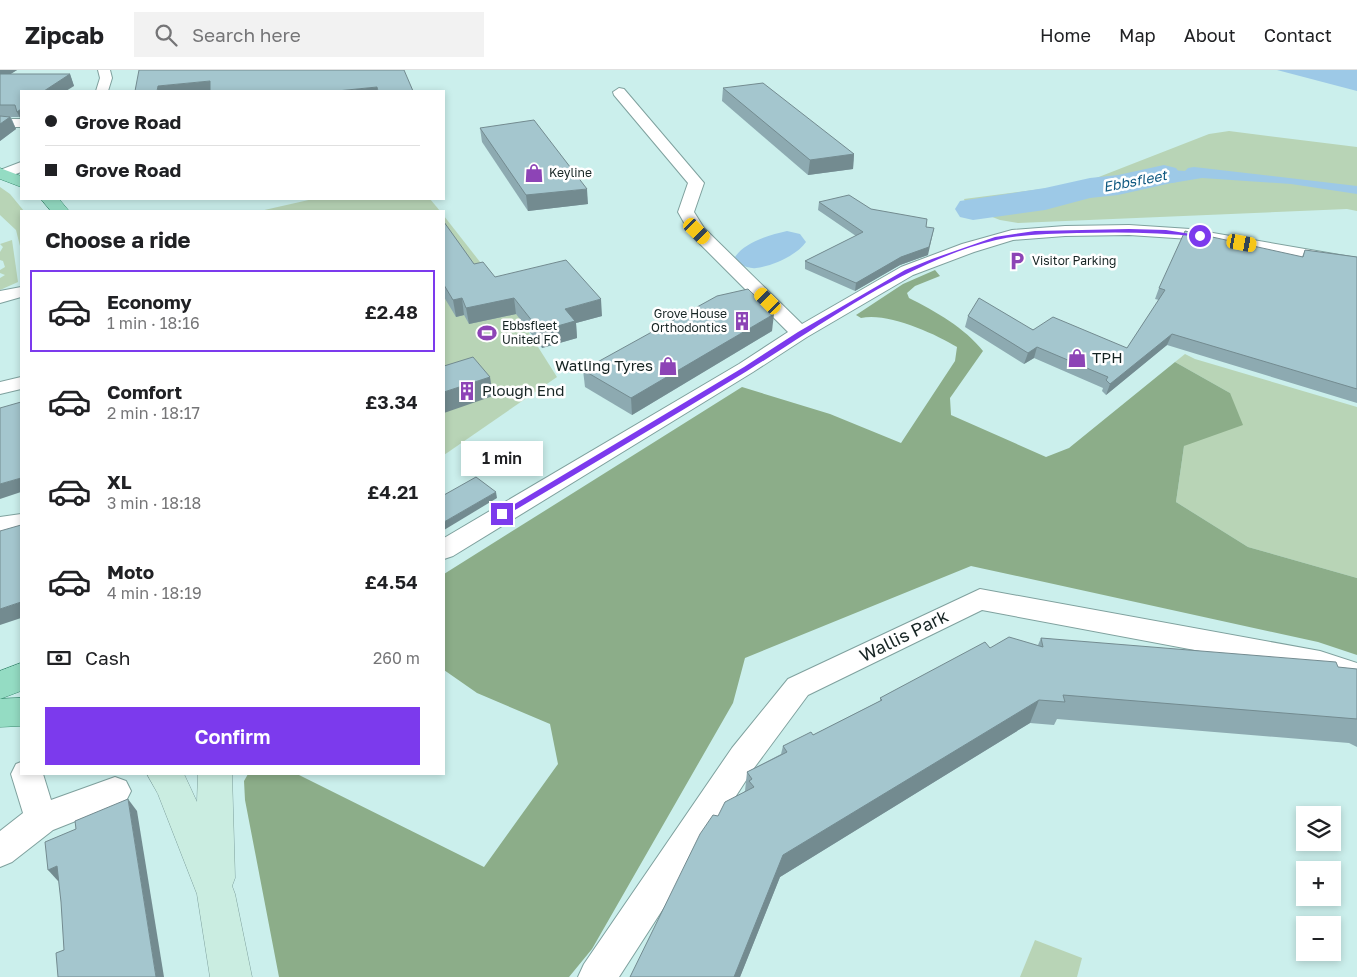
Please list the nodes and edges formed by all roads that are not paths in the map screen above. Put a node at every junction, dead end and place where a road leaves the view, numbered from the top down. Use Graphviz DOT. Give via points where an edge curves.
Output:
graph roads {
  1 [pos="105,70"];
  2 [pos="102,90"];
  3 [pos="619,92"];
  4 [pos="0,123"];
  5 [pos="20,123"];
  6 [pos="20,167"];
  7 [pos="1,173"];
  8 [pos="20,182"];
  9 [pos="51,200"];
  10 [pos="59,210"];
  11 [pos="1357,263"];
  12 [pos="20,292"];
  13 [pos="0,297"];
  14 [pos="800,333"];
  15 [pos="20,383"];
  16 [pos="0,388"];
  17 [pos="20,522"];
  18 [pos="0,526"];
  19 [pos="445,549"];
  20 [pos="20,676"];
  21 [pos="1357,676"];
  22 [pos="0,686"];
  23 [pos="20,712"];
  24 [pos="0,713"];
  25 [pos="27,775"];
  26 [pos="166,775"];
  27 [pos="215,775"];
  28 [pos="115,790"];
  29 [pos="40,819"];
  30 [pos="0,851"];
  31 [pos="216,894"];
  32 [pos="231,977"];
  33 [pos="598,977"];
  1 -- 2 [label="street"];
  3 -- 14 [label="street" via="696,183 686,212 697,231"];
  4 -- 5 [label="street"];
  6 -- 7 [label="street"];
  7 -- 8 [label="main road"];
  9 -- 10 [label="main road"];
  11 -- 14 [label="street" via="1166,231 1012,235 907,271"];
  12 -- 13 [label="street"];
  14 -- 19 [label="street"];
  15 -- 16 [label="street"];
  17 -- 18 [label="street"];
  20 -- 22 [label="main road"];
  21 -- 33 [label="street, Wallis Park" via="1320,662 980,598 798,687 743,758"];
  23 -- 24 [label="main road"];
  25 -- 29 [label="street"];
  26 -- 31 [label="main road"];
  27 -- 31 [label="main road"];
  28 -- 29 [label="street"];
  29 -- 30 [label="street"];
  31 -- 32 [label="main road"];
}
